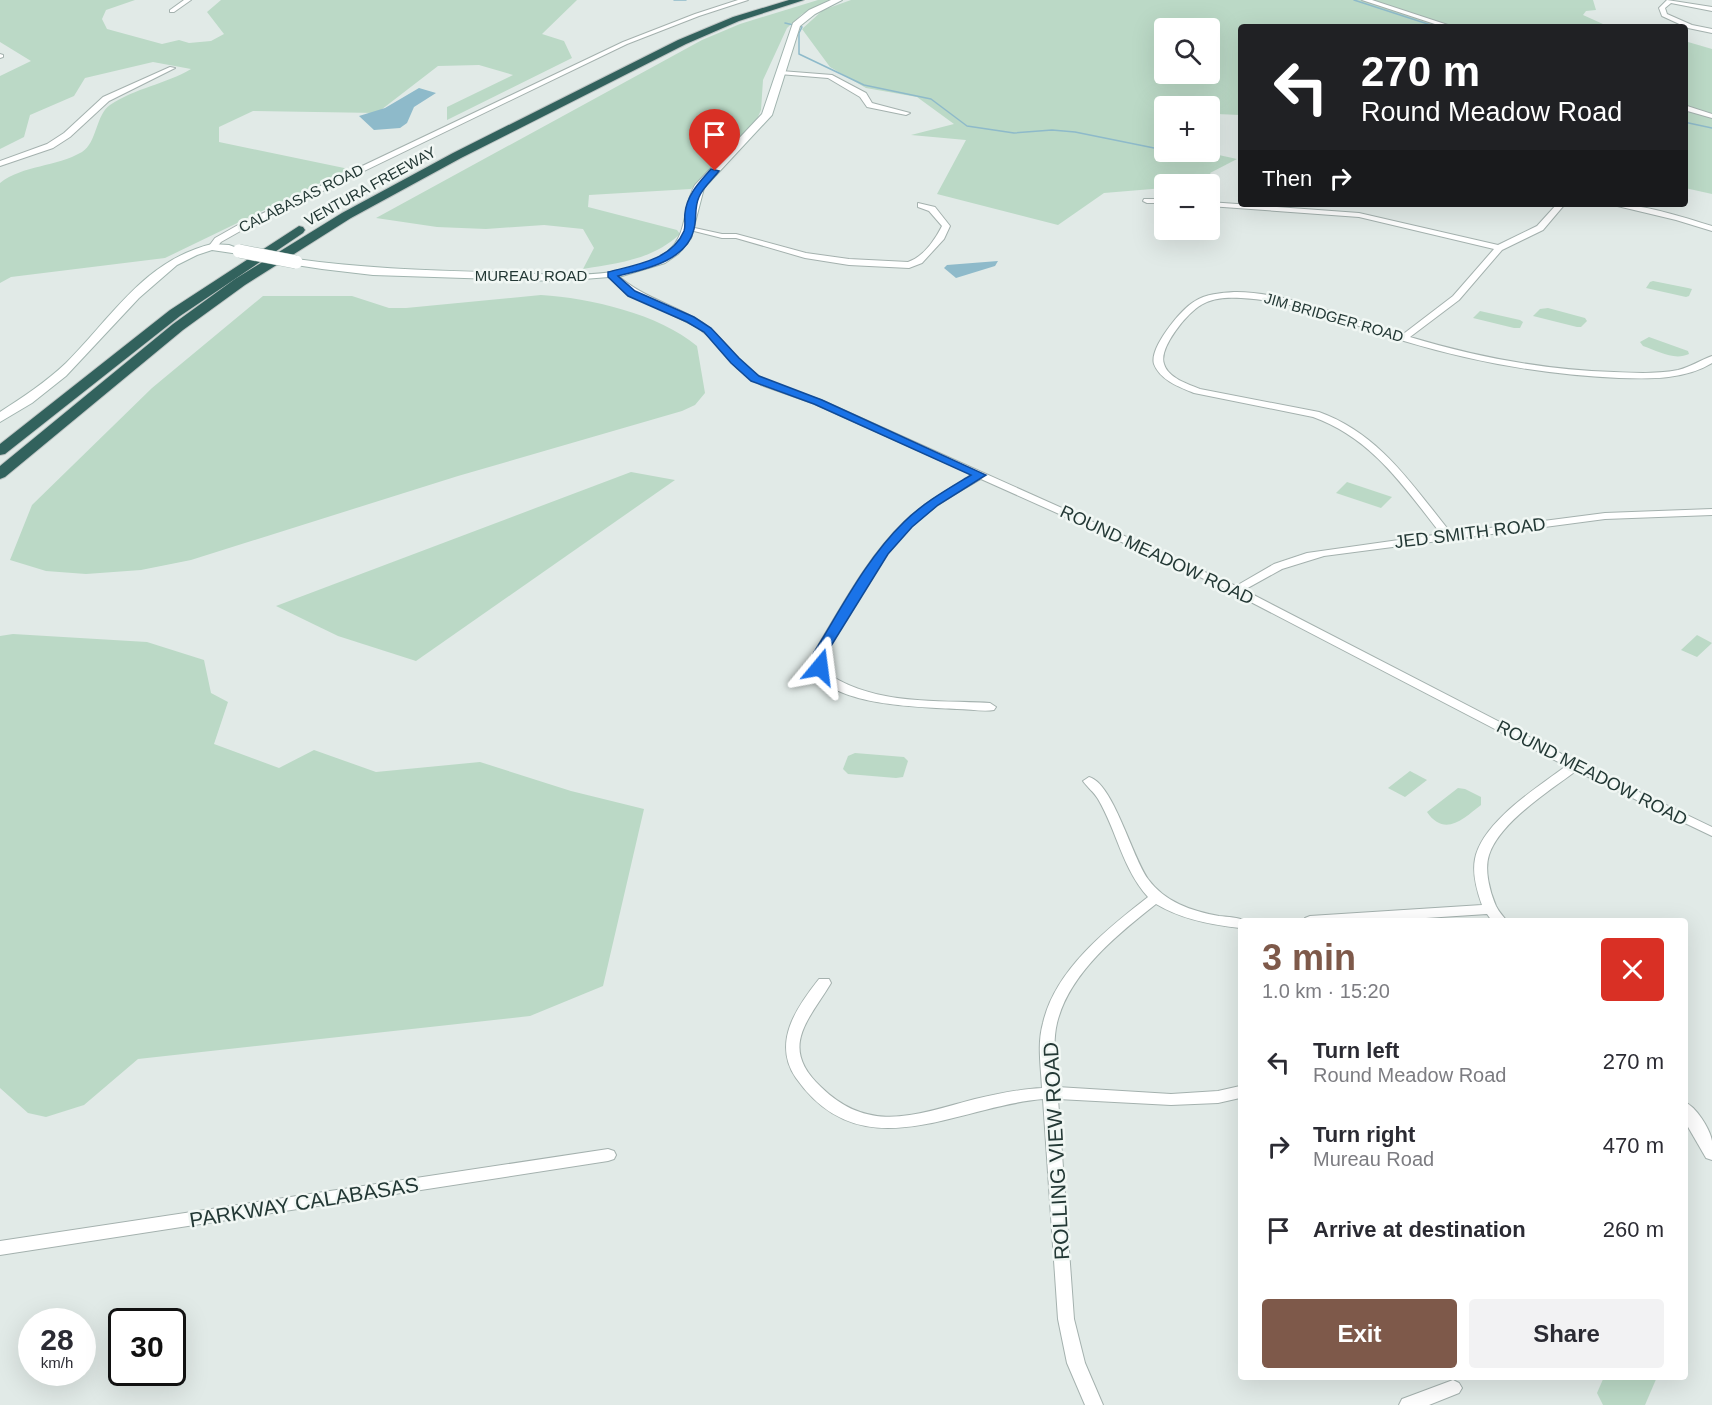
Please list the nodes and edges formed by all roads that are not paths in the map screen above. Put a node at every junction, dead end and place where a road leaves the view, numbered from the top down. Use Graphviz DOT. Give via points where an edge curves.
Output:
graph roads {
  1 [pos="188,0"];
  2 [pos="745,0"];
  3 [pos="775,0"];
  4 [pos="800,0"];
  5 [pos="838,0"];
  6 [pos="1365,0"];
  7 [pos="1671,0"];
  8 [pos="1712,9"];
  9 [pos="172,11"];
  10 [pos="1441,24"];
  11 [pos="1684,24"];
  12 [pos="1688,26"];
  13 [pos="1712,31"];
  14 [pos="172,68"];
  15 [pos="781,73"];
  16 [pos="1688,108"];
  17 [pos="906,112"];
  18 [pos="1712,116"];
  19 [pos="0,164"];
  20 [pos="1147,201"];
  21 [pos="1154,201"];
  22 [pos="921,205"];
  23 [pos="1220,205"];
  24 [pos="1238,206"];
  25 [pos="1250,207"];
  26 [pos="1558,207"];
  27 [pos="1627,207"];
  28 [pos="690,229"];
  29 [pos="1712,229"];
  30 [pos="213,246"];
  31 [pos="1499,248"];
  32 [pos="612,274"];
  33 [pos="1405,337"];
  34 [pos="1712,359"];
  35 [pos="0,418"];
  36 [pos="0,451"];
  37 [pos="0,474"];
  38 [pos="980,475"];
  39 [pos="1712,512"];
  40 [pos="1448,536"];
  41 [pos="1236,590"];
  42 [pos="990,707"];
  43 [pos="1575,766"];
  44 [pos="1089,781"];
  45 [pos="1712,832"];
  46 [pos="1156,897"];
  47 [pos="1489,909"];
  48 [pos="1355,918"];
  49 [pos="1497,918"];
  50 [pos="1238,923"];
  51 [pos="824,983"];
  52 [pos="1238,1092"];
  53 [pos="1050,1093"];
  54 [pos="1688,1113"];
  55 [pos="1712,1154"];
  56 [pos="608,1155"];
  57 [pos="0,1248"];
  58 [pos="1453,1388"];
  59 [pos="1094,1405"];
  60 [pos="1408,1405"];
  1 -- 9 [label="street"];
  2 -- 30 [label="street, CALABASAS ROAD" via="663,27 590,59 241,227"];
  3 -- 36 [label="highway, VENTURA FREEWAY" via="658,43 311,222 175,312"];
  4 -- 37 [label="highway, VENTURA FREEWAY" via="736,19 682,42 354,210 239,282 160,341"];
  5 -- 15 [label="main road" via="796,25"];
  6 -- 10 [label="street"];
  7 -- 8 [label="street"];
  7 -- 11 [label="street" via="1662,8 1664,15"];
  12 -- 13 [label="street"];
  14 -- 19 [label="street" via="106,99 50,146"];
  15 -- 17 [label="street" via="827,75 863,95 870,105"];
  15 -- 28 [label="main road" via="767,115 695,194 689,212"];
  16 -- 18 [label="street"];
  20 -- 21 [label="street"];
  22 -- 28 [label="street" via="932,209 946,226 919,261 909,265 805,255 736,236"];
  23 -- 24 [label="street"];
  25 -- 31 [label="street" via="1359,215"];
  26 -- 31 [label="street" via="1540,228"];
  27 -- 29 [label="street"];
  28 -- 32 [label="main road, MUREAU ROAD" via="680,247 664,259"];
  30 -- 32 [label="main road, MUREAU ROAD, bridge" via="345,270 552,277"];
  30 -- 35 [label="main road, CALABASAS ROAD" via="192,252 164,270 65,370"];
  31 -- 33 [label="street" via="1456,297"];
  32 -- 38 [label="street, ROUND MEADOW ROAD" via="632,293 707,330 755,378"];
  33 -- 34 [label="street, JIM BRIDGER ROAD" via="1516,366 1611,375 1663,375"];
  33 -- 40 [label="street, JIM BRIDGER ROAD" via="1275,299 1236,295 1214,297 1186,310 1158,356 1159,366 1178,384 1308,411 1353,431 1378,452"];
  38 -- 41 [label="street, ROUND MEADOW ROAD"];
  38 -- 42 [label="street" via="934,502 902,531 878,559 819,654 824,677 836,687 861,696"];
  39 -- 40 [label="street, JED SMITH ROAD" via="1605,516"];
  40 -- 41 [label="street, JED SMITH ROAD" via="1296,558"];
  41 -- 43 [label="street, ROUND MEADOW ROAD"];
  43 -- 45 [label="street, ROUND MEADOW ROAD"];
  43 -- 47 [label="street" via="1490,839 1482,855 1481,869"];
  44 -- 46 [label="street" via="1100,790 1110,809 1133,869"];
  46 -- 50 [label="street" via="1187,913"];
  46 -- 53 [label="street, ROLLING VIEW ROAD" via="1118,927 1067,986 1052,1016 1047,1048"];
  47 -- 48 [label="street"];
  47 -- 49 [label="street"];
  51 -- 53 [label="street" via="794,1028 795,1064 821,1099 840,1111 880,1123 903,1124 1012,1096"];
  52 -- 53 [label="street" via="1194,1099"];
  53 -- 59 [label="street, ROLLING VIEW ROAD" via="1066,1319 1079,1378"];
  54 -- 55 [label="street"];
  56 -- 57 [label="street, PARKWAY CALABASAS"];
  58 -- 60 [label="street"];
}
